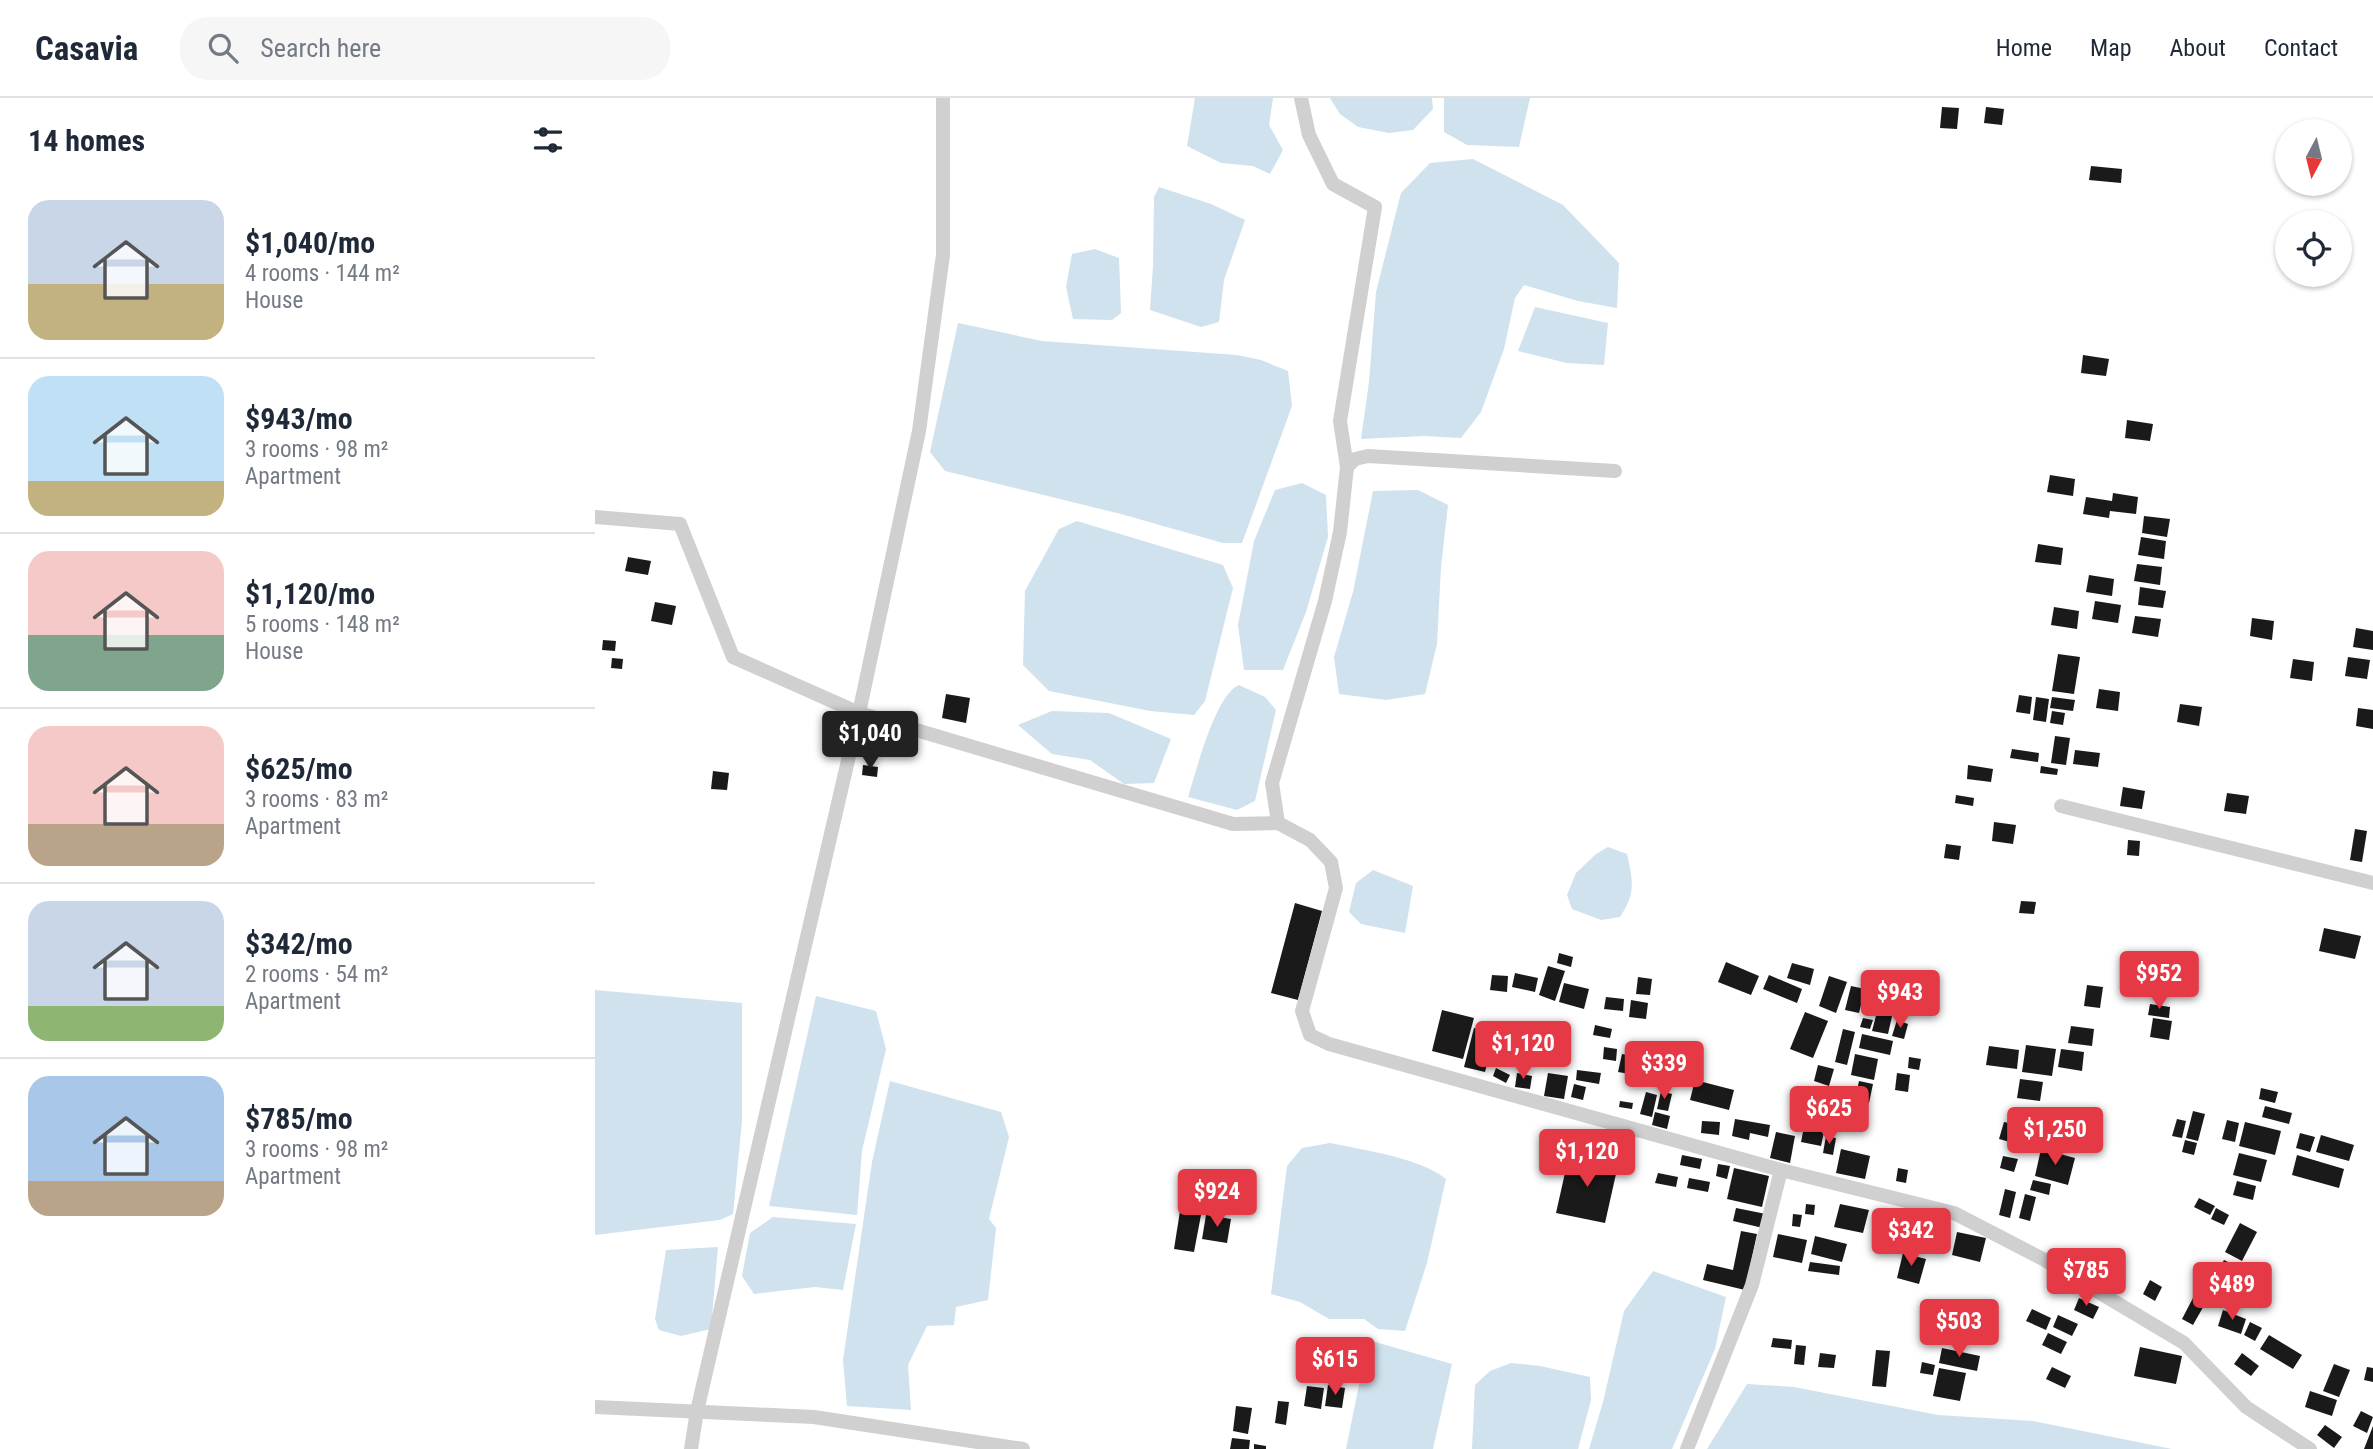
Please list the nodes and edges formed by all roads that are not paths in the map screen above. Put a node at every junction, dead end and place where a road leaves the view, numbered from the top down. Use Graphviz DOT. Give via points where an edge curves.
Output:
graph roads {
  1 [pos="943,98"];
  2 [pos="1301,98"];
  3 [pos="1347,467"];
  4 [pos="1615,471"];
  5 [pos="595,517"];
  6 [pos="859,713"];
  7 [pos="2061,806"];
  8 [pos="1278,823"];
  9 [pos="2373,883"];
  10 [pos="1781,1170"];
  11 [pos="595,1407"];
  12 [pos="697,1411"];
  13 [pos="691,1449"];
  14 [pos="1023,1449"];
  15 [pos="1687,1449"];
  16 [pos="2310,1449"];
  1 -- 6 [label="street" via="943,255 919,431"];
  2 -- 3 [label="street" via="1309,135 1333,184 1375,207 1340,421"];
  3 -- 4 [label="street" via="1368,456"];
  3 -- 8 [label="street" via="1340,533 1325,601 1272,783"];
  5 -- 6 [label="street" via="680,524 733,657"];
  6 -- 8 [label="street" via="1233,824"];
  6 -- 12 [label="street"];
  7 -- 9 [label="street"];
  8 -- 10 [label="street" via="1310,840 1331,862 1336,888 1302,1011 1310,1035"];
  10 -- 15 [label="street" via="1752,1285"];
  10 -- 16 [label="street" via="1954,1213 2043,1259 2184,1343 2246,1407"];
  11 -- 12 [label="street"];
  12 -- 13 [label="street"];
  12 -- 14 [label="street" via="814,1417"];
}
